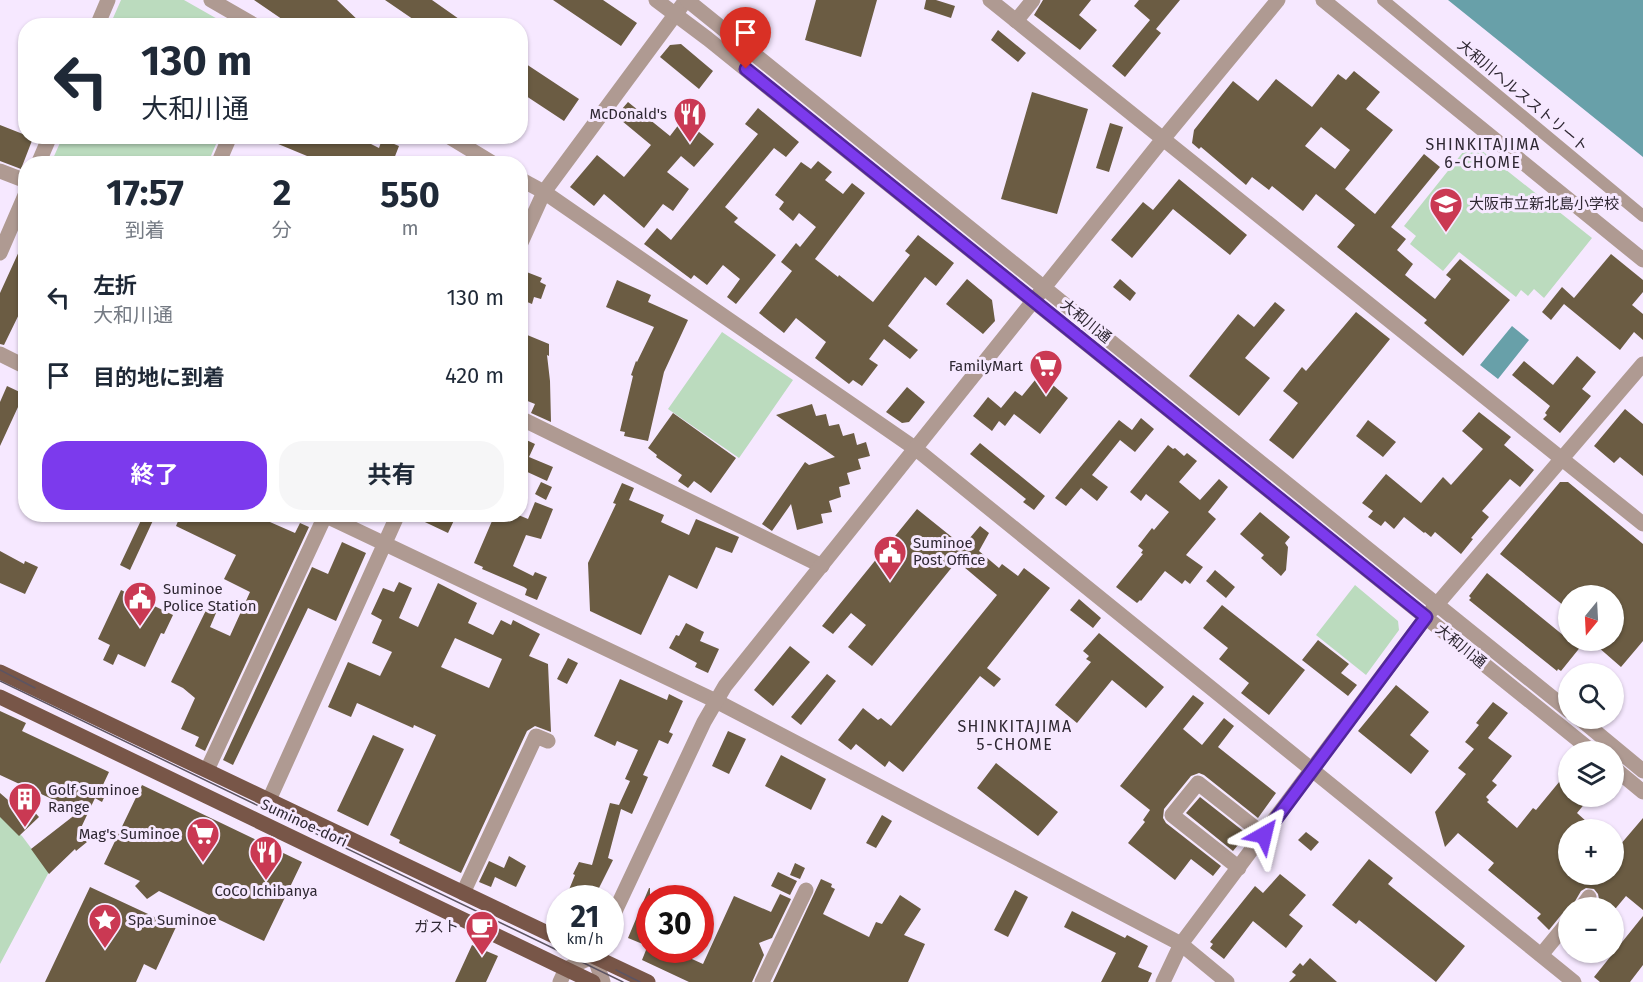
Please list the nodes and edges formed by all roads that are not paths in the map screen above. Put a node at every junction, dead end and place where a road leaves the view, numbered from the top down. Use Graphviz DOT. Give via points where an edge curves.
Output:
graph roads {
  1 [pos="108,0"];
  2 [pos="211,0"];
  3 [pos="656,0"];
  4 [pos="687,0"];
  5 [pos="990,0"];
  6 [pos="1033,0"];
  7 [pos="1278,0"];
  8 [pos="1323,0"];
  9 [pos="1383,0"];
  10 [pos="676,15"];
  11 [pos="100,18"];
  12 [pos="242,18"];
  13 [pos="1016,21"];
  14 [pos="1163,139"];
  15 [pos="461,144"];
  16 [pos="481,156"];
  17 [pos="0,171"];
  18 [pos="18,178"];
  19 [pos="528,183"];
  20 [pos="544,192"];
  21 [pos="18,211"];
  22 [pos="1643,216"];
  23 [pos="528,227"];
  24 [pos="0,253"];
  25 [pos="1643,260"];
  26 [pos="1045,287"];
  27 [pos="1034,301"];
  28 [pos="0,354"];
  29 [pos="18,363"];
  30 [pos="1643,364"];
  31 [pos="528,422"];
  32 [pos="916,449"];
  33 [pos="1563,459"];
  34 [pos="321,522"];
  35 [pos="338,522"];
  36 [pos="394,522"];
  37 [pos="1643,524"];
  38 [pos="383,545"];
  39 [pos="822,566"];
  40 [pos="1437,603"];
  41 [pos="1426,617"];
  42 [pos="0,672"];
  43 [pos="0,697"];
  44 [pos="716,701"];
  45 [pos="1558,702"];
  46 [pos="1592,729"];
  47 [pos="548,741"];
  48 [pos="1579,741"];
  49 [pos="207,770"];
  50 [pos="1313,770"];
  51 [pos="1643,771"];
  52 [pos="1624,776"];
  53 [pos="1643,792"];
  54 [pos="269,800"];
  55 [pos="1264,835"];
  56 [pos="1239,868"];
  57 [pos="806,890"];
  58 [pos="624,892"];
  59 [pos="464,893"];
  60 [pos="546,932"];
  61 [pos="1558,934"];
  62 [pos="1181,944"];
  63 [pos="1541,955"];
  64 [pos="578,963"];
  65 [pos="595,963"];
  66 [pos="612,963"];
  67 [pos="563,975"];
  68 [pos="593,982"];
  69 [pos="603,982"];
  70 [pos="648,982"];
  71 [pos="762,982"];
  72 [pos="1163,982"];
  73 [pos="1227,982"];
  74 [pos="1574,982"];
  1 -- 11 [label="street"];
  2 -- 12 [label="street"];
  3 -- 10 [label="street, 大和川通"];
  4 -- 10 [label="street"];
  4 -- 26 [label="street, 大和川通"];
  5 -- 13 [label="street"];
  6 -- 13 [label="street"];
  7 -- 14 [label="street"];
  8 -- 25 [label="street"];
  9 -- 22 [label="street, 大和川ヘルスストリート"];
  10 -- 20 [label="street"];
  10 -- 27 [label="street, 大和川通"];
  13 -- 14 [label="street"];
  14 -- 26 [label="street"];
  14 -- 33 [label="street"];
  15 -- 16 [label="street"];
  17 -- 18 [label="street"];
  19 -- 20 [label="street"];
  20 -- 23 [label="street"];
  20 -- 32 [label="street"];
  21 -- 24 [label="street"];
  26 -- 27 [label="street"];
  26 -- 40 [label="street, 大和川通"];
  27 -- 32 [label="street"];
  27 -- 41 [label="street, 大和川通"];
  28 -- 29 [label="street"];
  30 -- 33 [label="street"];
  31 -- 39 [label="street"];
  32 -- 39 [label="street"];
  32 -- 50 [label="street"];
  33 -- 37 [label="street"];
  33 -- 40 [label="street"];
  34 -- 49 [label="street"];
  35 -- 38 [label="street"];
  36 -- 38 [label="street"];
  38 -- 44 [label="street"];
  38 -- 54 [label="street"];
  39 -- 44 [label="street"];
  40 -- 41 [label="street"];
  40 -- 45 [label="street, 大和川通"];
  41 -- 48 [label="street, 大和川通"];
  41 -- 50 [label="street"];
  42 -- 49 [label="main road, Suminoe-dori"];
  43 -- 67 [label="main road, Suminoe-dori"];
  44 -- 58 [label="street"];
  44 -- 62 [label="street"];
  46 -- 51 [label="street"];
  47 -- 59 [label="street" via="536,736"];
  49 -- 54 [label="main road, Suminoe-dori"];
  50 -- 55 [label="street"];
  50 -- 63 [label="street"];
  52 -- 53 [label="street"];
  54 -- 59 [label="main road, Suminoe-dori"];
  55 -- 56 [label="street"];
  55 -- 56 [label="street" via="1198,783 1172,815"];
  56 -- 62 [label="street"];
  57 -- 71 [label="street"];
  59 -- 60 [label="main road, Suminoe-dori"];
  61 -- 63 [label="street"];
  62 -- 72 [label="street"];
  62 -- 73 [label="street"];
  63 -- 74 [label="street"];
  64 -- 67 [label="street"];
  65 -- 69 [label="street"];
  66 -- 70 [label="main road"];
  67 -- 68 [label="main road, Suminoe-dori"];
}
